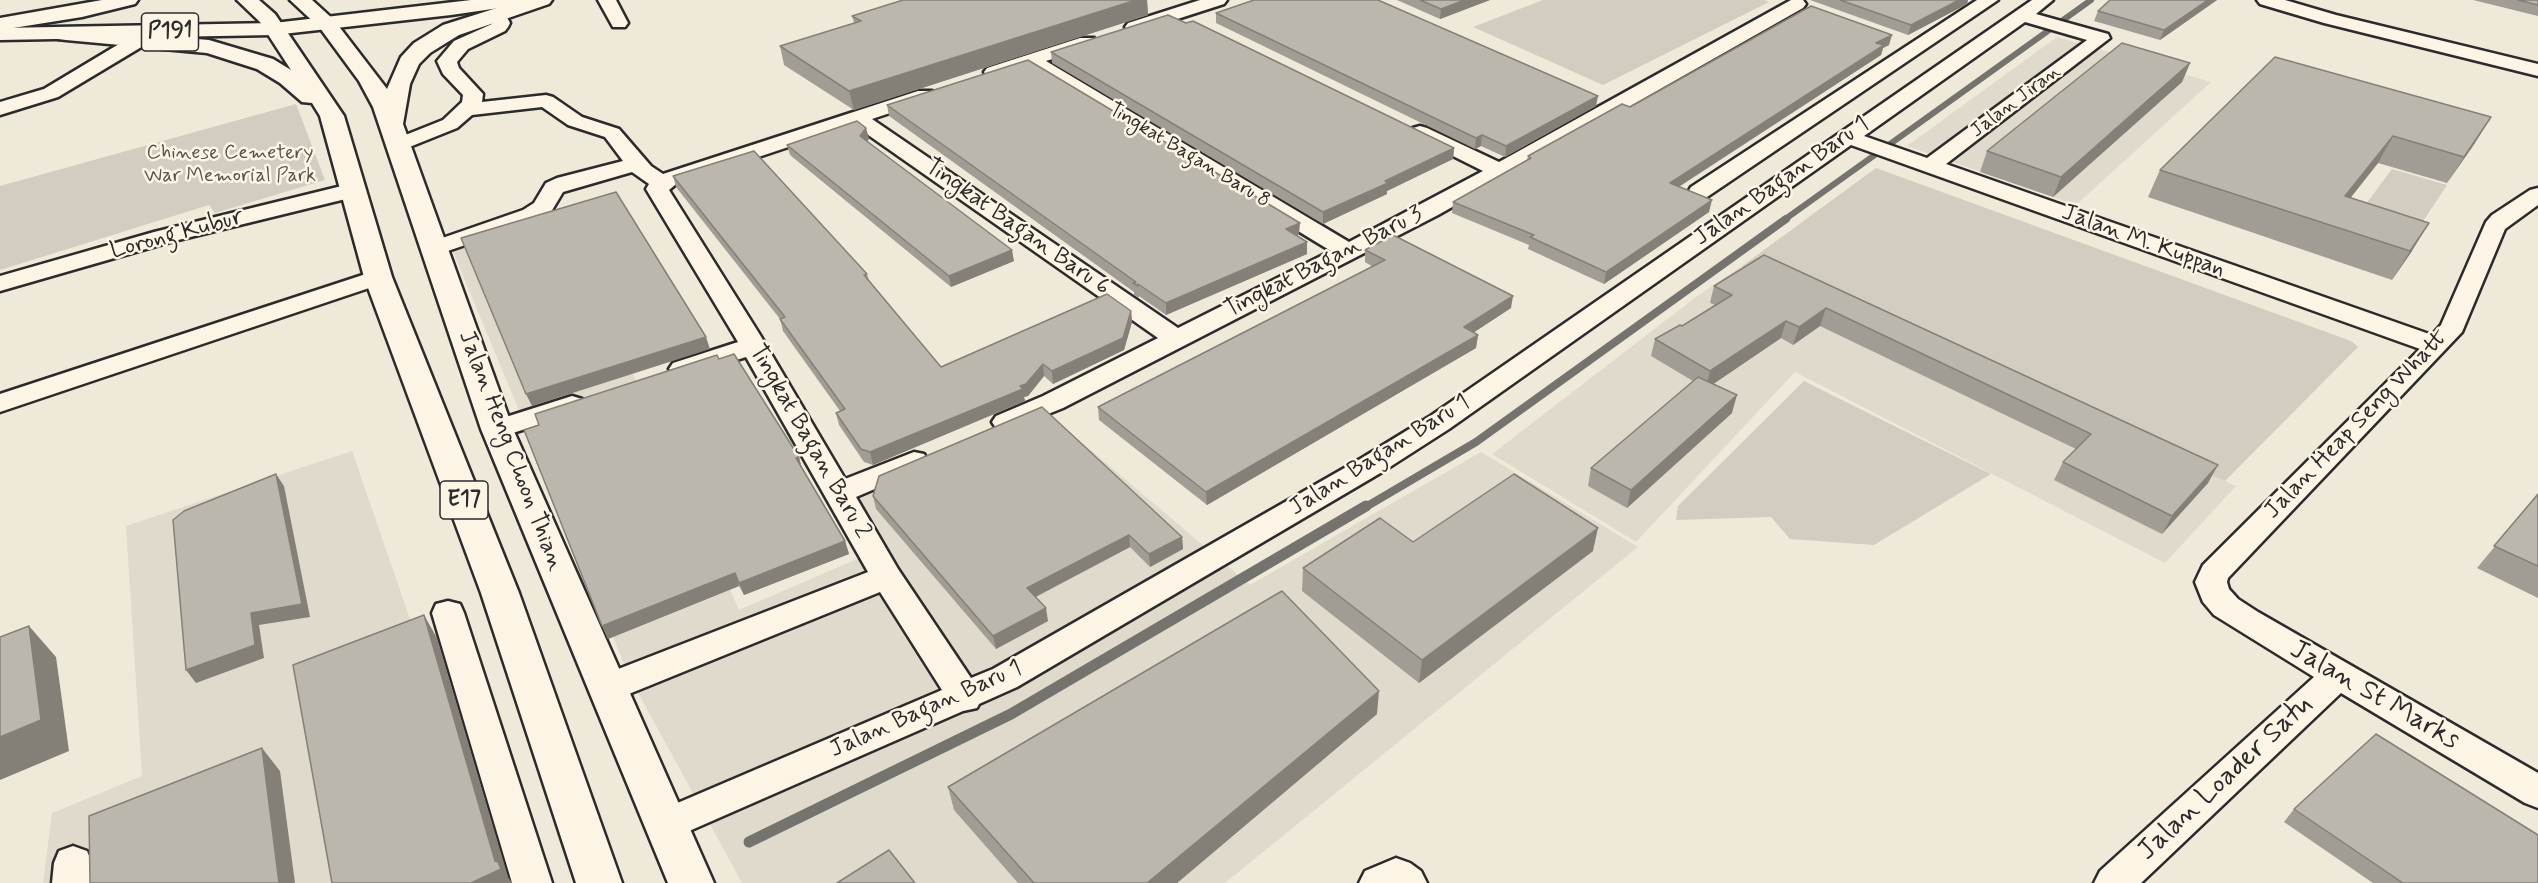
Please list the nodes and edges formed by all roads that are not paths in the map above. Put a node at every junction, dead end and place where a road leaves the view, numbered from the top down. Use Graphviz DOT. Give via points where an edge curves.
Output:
graph roads {
  1 [pos="128,0"];
  2 [pos="247,0"];
  3 [pos="424,0"];
  4 [pos="542,0"];
  5 [pos="607,0"];
  6 [pos="1218,0"];
  7 [pos="1988,0"];
  8 [pos="2266,0"];
  9 [pos="1792,2"];
  10 [pos="505,7"];
  11 [pos="1818,11"];
  12 [pos="314,12"];
  13 [pos="2038,12"];
  14 [pos="1176,13"];
  15 [pos="619,23"];
  16 [pos="1197,23"];
  17 [pos="271,24"];
  18 [pos="2,27"];
  19 [pos="66,34"];
  20 [pos="141,39"];
  21 [pos="1898,39"];
  22 [pos="1919,47"];
  23 [pos="1030,60"];
  24 [pos="1958,60"];
  25 [pos="2538,70"];
  26 [pos="978,78"];
  27 [pos="947,88"];
  28 [pos="1596,96"];
  29 [pos="1617,105"];
  30 [pos="0,109"];
  31 [pos="466,110"];
  32 [pos="332,116"];
  33 [pos="857,118"];
  34 [pos="1404,125"];
  35 [pos="396,133"];
  36 [pos="1871,145"];
  37 [pos="637,164"];
  38 [pos="1930,166"];
  39 [pos="1499,171"];
  40 [pos="660,184"];
  41 [pos="354,190"];
  42 [pos="1699,192"];
  43 [pos="2538,195"];
  44 [pos="433,249"];
  45 [pos="1348,251"];
  46 [pos="378,277"];
  47 [pos="0,284"];
  48 [pos="1176,339"];
  49 [pos="753,346"];
  50 [pos="2438,346"];
  51 [pos="656,377"];
  52 [pos="592,398"];
  53 [pos="0,403"];
  54 [pos="497,429"];
  55 [pos="988,429"];
  56 [pos="934,452"];
  57 [pos="837,494"];
  58 [pos="887,577"];
  59 [pos="2214,594"];
  60 [pos="448,614"];
  61 [pos="2338,675"];
  62 [pos="607,688"];
  63 [pos="965,698"];
  64 [pos="2538,792"];
  65 [pos="667,825"];
  66 [pos="532,883"];
  67 [pos="599,883"];
  68 [pos="691,883"];
  69 [pos="1379,883"];
  70 [pos="1407,883"];
  71 [pos="2114,883"];
  1 -- 18 [label="main road"];
  2 -- 17 [label="main road, E17"];
  3 -- 12 [label="main road, P191"];
  4 -- 10 [label="main road"];
  5 -- 15 [label="street"];
  6 -- 14 [label="street"];
  7 -- 22 [label="street, Jalan Bagan Baru 1"];
  8 -- 25 [label="street"];
  9 -- 11 [label="street"];
  9 -- 29 [label="street, Tingkat Bagan Baru 3"];
  10 -- 12 [label="main road, P191"];
  10 -- 31 [label="street" via="499,27 461,45 447,61 450,70 473,94"];
  10 -- 35 [label="main road" via="451,30 409,62 399,84"];
  12 -- 17 [label="main road, P191"];
  12 -- 35 [label="main road, Jalan Heng Choon Thian / E17" via="370,80"];
  13 -- 24 [label="street, Jalan Bagan Baru 1"];
  13 -- 38 [label="street, Jalan Jiran" via="2065,27 2101,38"];
  14 -- 16 [label="street"];
  14 -- 23 [label="street"];
  17 -- 18 [label="main road, P191"];
  17 -- 19 [label="main road, P191"];
  17 -- 32 [label="main road, E17"];
  18 -- 19 [label="main road, P191"];
  19 -- 20 [label="main road"];
  20 -- 30 [label="street" via="51,93"];
  20 -- 32 [label="main road" via="209,47 265,64 288,78"];
  21 -- 22 [label="street"];
  22 -- 24 [label="street"];
  22 -- 42 [label="street, Jalan Bagan Baru 1"];
  23 -- 26 [label="street"];
  23 -- 45 [label="street, Tingkat Bagan Baru 8"];
  24 -- 36 [label="street, Jalan Bagan Baru 1"];
  27 -- 33 [label="street"];
  28 -- 29 [label="street"];
  29 -- 39 [label="street, Tingkat Bagan Baru 3"];
  31 -- 35 [label="street" via="450,124"];
  31 -- 37 [label="street" via="546,101 575,122 612,133"];
  32 -- 41 [label="main road, E17"];
  33 -- 40 [label="street"];
  33 -- 48 [label="street, Tingkat Bagan Baru 6"];
  34 -- 39 [label="street"];
  35 -- 44 [label="main road, Jalan Heng Choon Thian / E17"];
  36 -- 38 [label="street, Jalan M. Kuppan"];
  36 -- 63 [label="street, Jalan Bagan Baru 1" via="1372,465"];
  37 -- 40 [label="street"];
  37 -- 44 [label="street" via="565,183 554,188 543,207 531,215"];
  38 -- 50 [label="street, Jalan M. Kuppan"];
  39 -- 45 [label="street, Tingkat Bagan Baru 3"];
  40 -- 49 [label="street, Tingkat Bagan Baru 2" via="657,189"];
  41 -- 46 [label="main road, E17"];
  41 -- 47 [label="street, Lorong Kubur" via="162,237"];
  43 -- 50 [label="street, Jalan Heap Seng Whatt" via="2494,227 2453,327"];
  44 -- 54 [label="main road, Jalan Heng Choon Thian / E17"];
  45 -- 48 [label="street, Tingkat Bagan Baru 3"];
  46 -- 53 [label="street"];
  46 -- 67 [label="main road, E17" via="500,593"];
  48 -- 55 [label="street, Tingkat Bagan Baru 3" via="1053,402"];
  49 -- 51 [label="street"];
  49 -- 57 [label="street, Tingkat Bagan Baru 2"];
  50 -- 59 [label="street, Jalan Heap Seng Whatt" via="2214,573"];
  52 -- 54 [label="street"];
  54 -- 62 [label="main road, Jalan Heng Choon Thian / E17"];
  56 -- 57 [label="street"];
  57 -- 58 [label="street, Tingkat Bagan Baru 2"];
  58 -- 62 [label="street"];
  58 -- 63 [label="street, Tingkat Bagan Baru 2"];
  59 -- 61 [label="street, Jalan St Marks" via="2246,621"];
  60 -- 66 [label="street"];
  61 -- 64 [label="street, Jalan St Marks"];
  61 -- 71 [label="street, Jalan Loader Satu"];
  62 -- 65 [label="main road, Jalan Heng Choon Thian / E17"];
  63 -- 65 [label="street, Jalan Bagan Baru 1"];
  65 -- 68 [label="main road, Jalan Heng Choon Thian / E17"];
  69 -- 70 [label="street" via="1396,875"];
}
